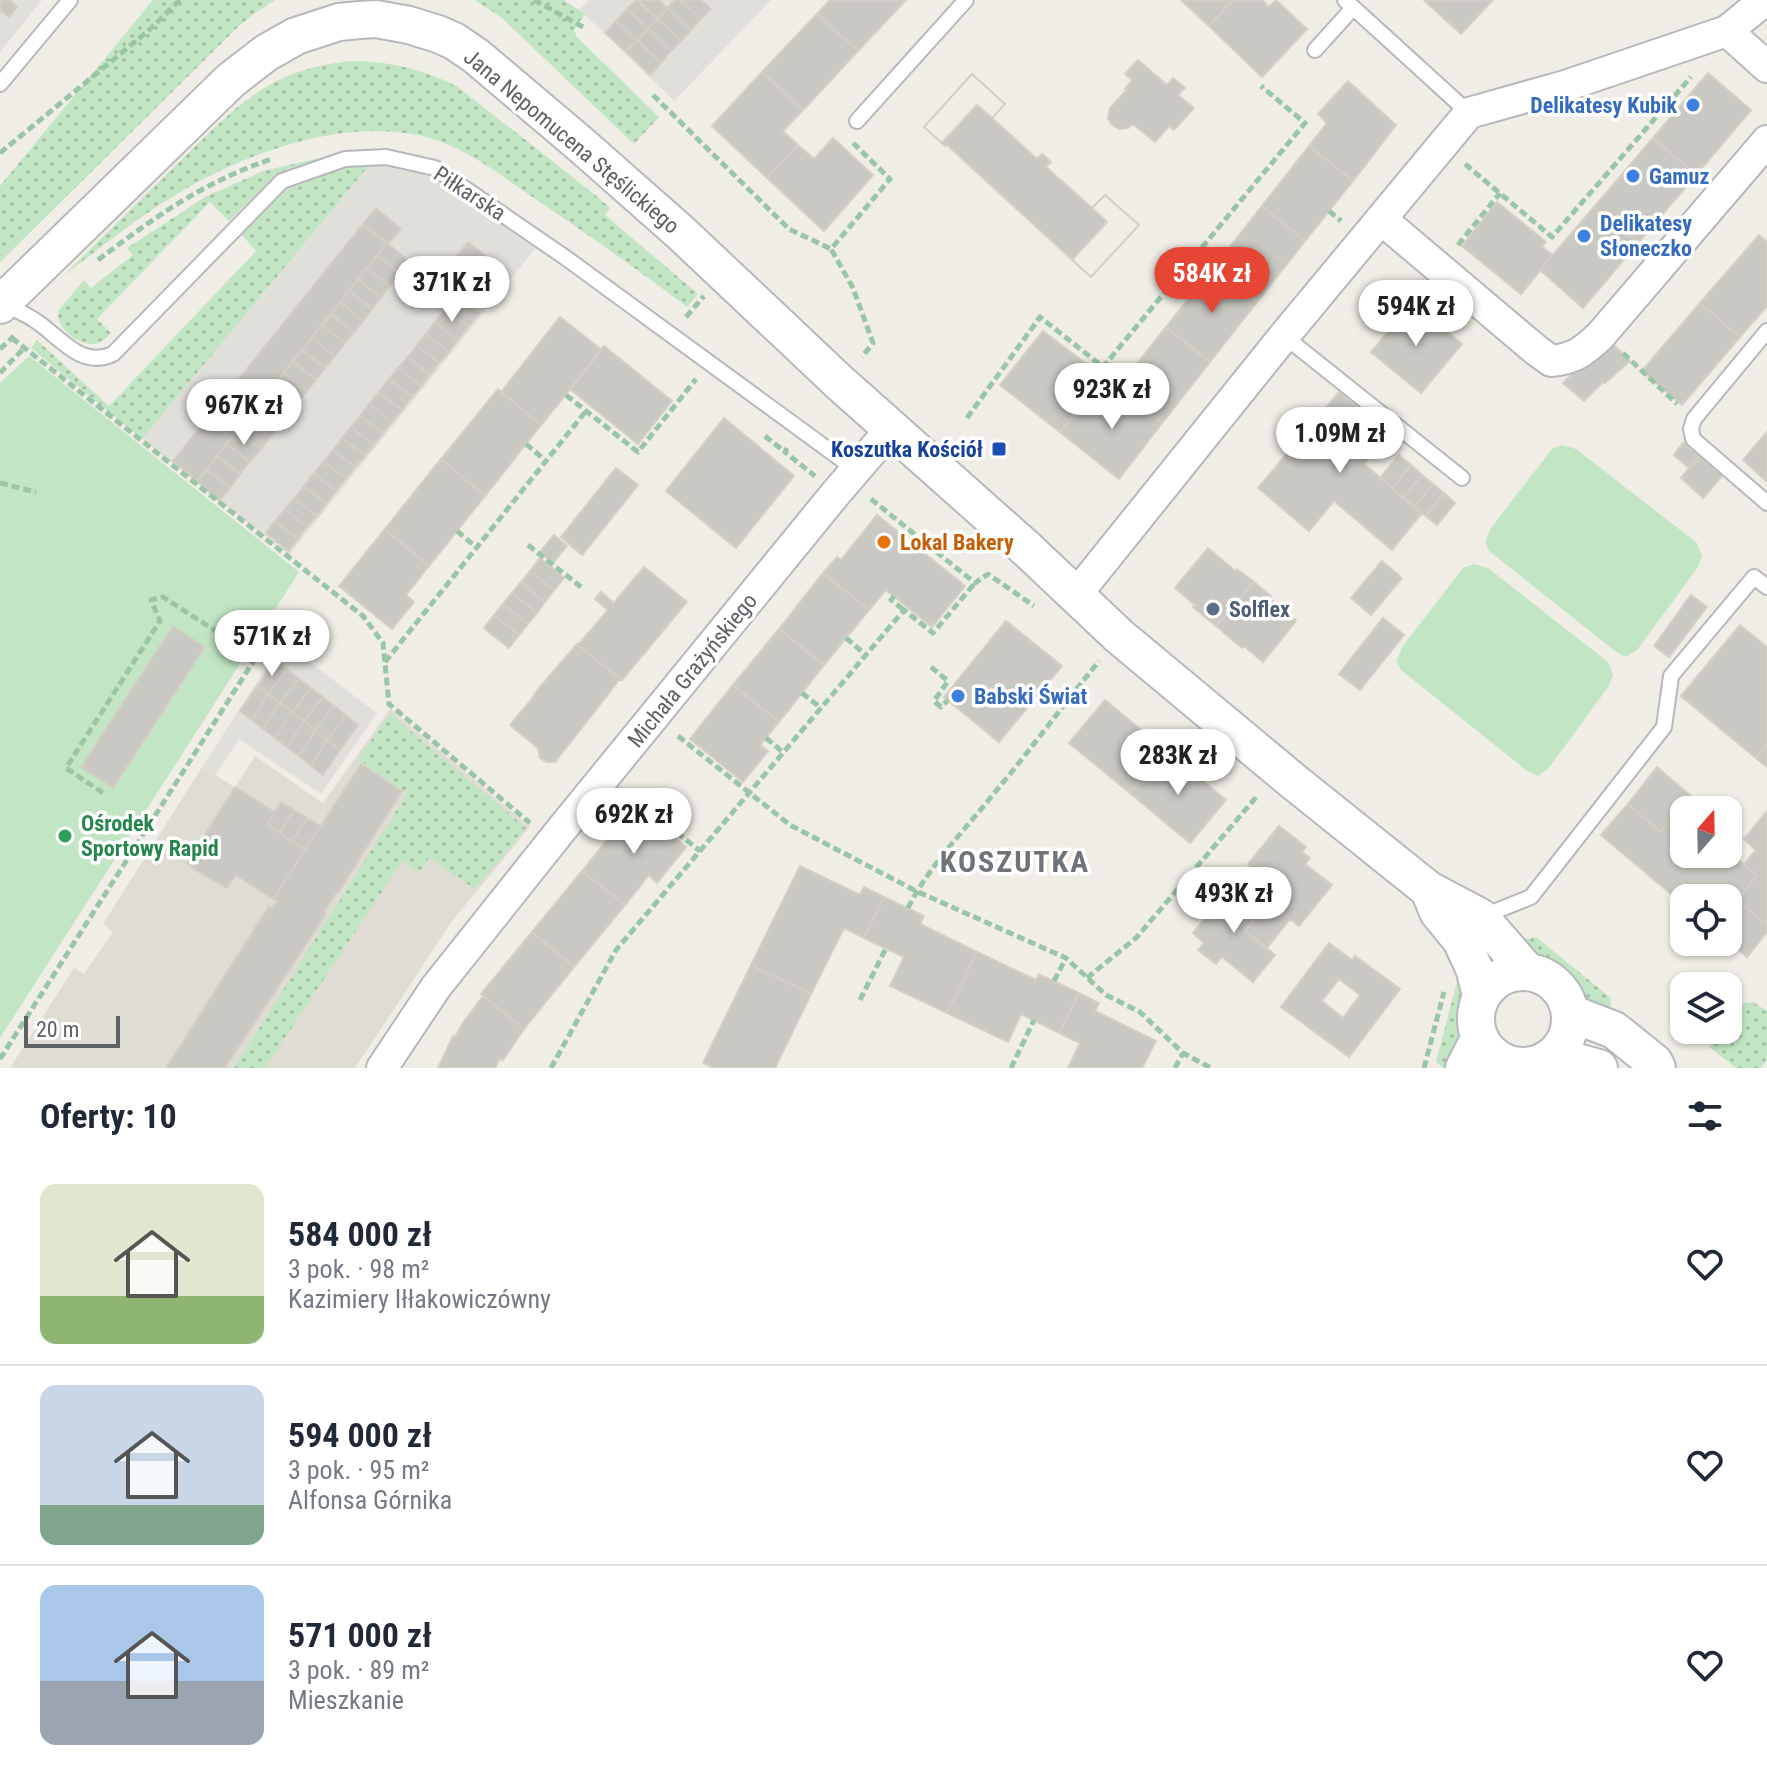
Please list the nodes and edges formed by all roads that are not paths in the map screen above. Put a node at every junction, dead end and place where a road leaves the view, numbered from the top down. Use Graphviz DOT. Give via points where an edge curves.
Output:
graph roads {
  1 [pos="70,0"];
  2 [pos="966,0"];
  3 [pos="1765,0"];
  4 [pos="1349,4"];
  5 [pos="1727,31"];
  6 [pos="1315,50"];
  7 [pos="1767,67"];
  8 [pos="0,84"];
  9 [pos="1469,113"];
  10 [pos="857,121"];
  11 [pos="1767,141"];
  12 [pos="1381,219"];
  13 [pos="4,315"];
  14 [pos="1767,331"];
  15 [pos="1284,336"];
  16 [pos="891,429"];
  17 [pos="1462,478"];
  18 [pos="861,483"];
  19 [pos="1767,503"];
  20 [pos="1767,587"];
  21 [pos="1075,596"];
  22 [pos="1429,890"];
  23 [pos="1480,917"];
  24 [pos="1527,971"];
  25 [pos="1481,995"];
  26 [pos="1570,1013"];
  27 [pos="1472,1054"];
  28 [pos="1554,1056"];
  29 [pos="1511,1067"];
  30 [pos="382,1068"];
  31 [pos="1599,1068"];
  32 [pos="1657,1068"];
  1 -- 8 [label="lane"];
  2 -- 10 [label="lane"];
  3 -- 5 [label="street"];
  4 -- 6 [label="lane"];
  4 -- 9 [label="lane"];
  5 -- 7 [label="street"];
  5 -- 9 [label="street"];
  9 -- 12 [label="street"];
  11 -- 12 [label="street" via="1600,336 1565,360 1551,361 1536,350"];
  12 -- 15 [label="street"];
  13 -- 16 [label="street, Jana Nepomucena Stęślickiego" via="250,63 296,36 339,22 376,19 438,34 476,56 680,232"];
  13 -- 18 [label="lane, Piłkarska" via="33,319 79,356 104,358 282,181 345,159 386,157 435,168 709,363"];
  14 -- 19 [label="lane" via="1691,429 1693,439"];
  15 -- 17 [label="lane"];
  15 -- 21 [label="street"];
  16 -- 18 [label="street, Michała Grażyńskiego"];
  16 -- 21 [label="street, Jana Nepomucena Stęślickiego"];
  18 -- 30 [label="street, Michała Grażyńskiego" via="561,830 436,987"];
  20 -- 23 [label="lane" via="1754,577 1671,676 1664,727 1531,897"];
  21 -- 22 [label="street, Jana Nepomucena Stęślickiego"];
  22 -- 23 [label="street"];
  22 -- 25 [label="street" via="1438,912 1461,940"];
  23 -- 24 [label="street"];
  24 -- 25 [label="street" via="1493,981"];
  24 -- 26 [label="street" via="1556,985"];
  25 -- 27 [label="street"];
  26 -- 28 [label="street" via="1564,1043"];
  26 -- 32 [label="street" via="1614,1030"];
  27 -- 29 [label="street" via="1493,1056"];
  28 -- 29 [label="street" via="1534,1066"];
  28 -- 31 [label="street"];
}
